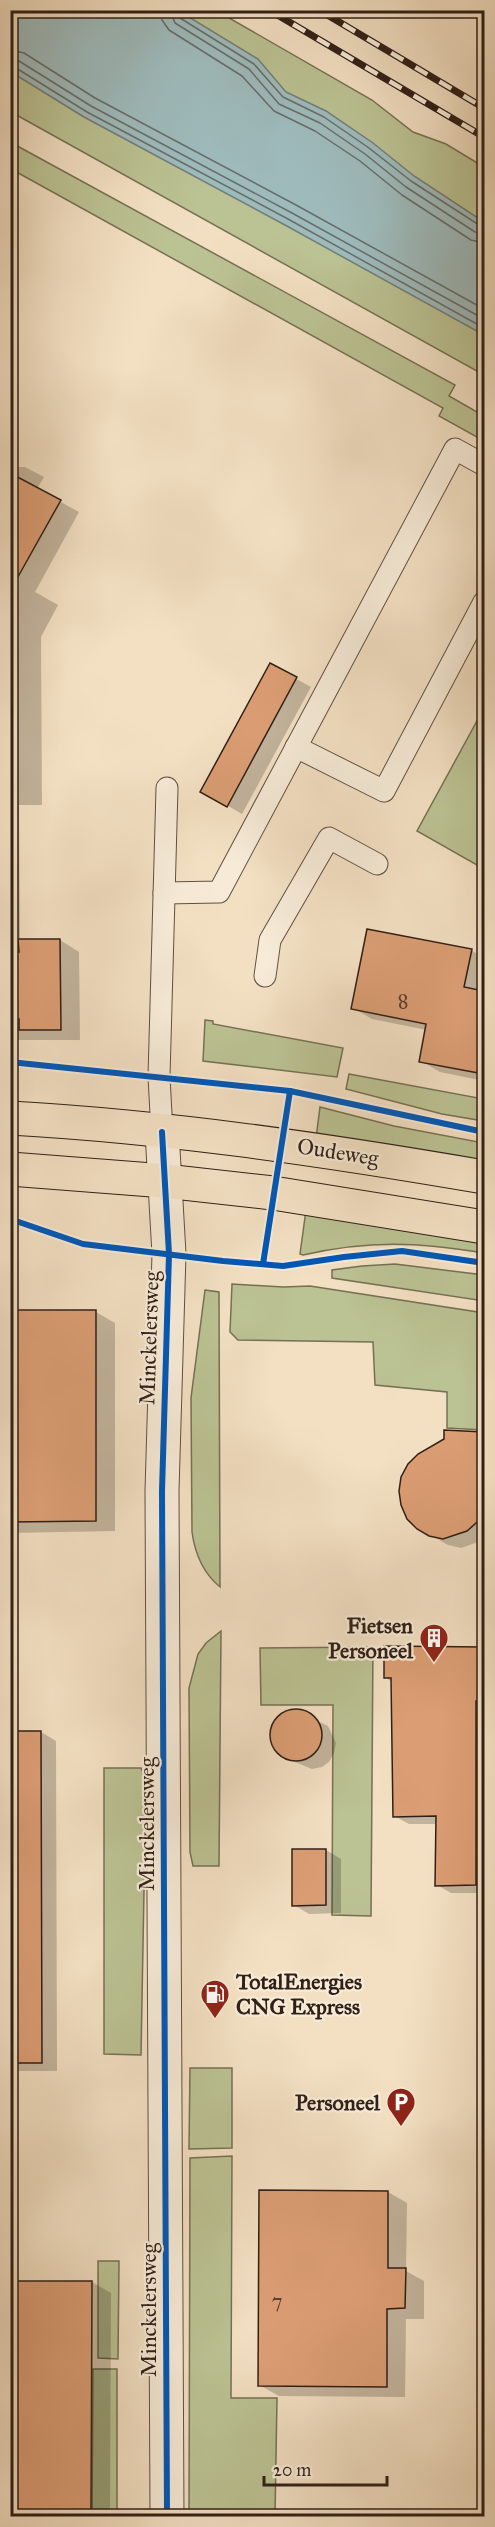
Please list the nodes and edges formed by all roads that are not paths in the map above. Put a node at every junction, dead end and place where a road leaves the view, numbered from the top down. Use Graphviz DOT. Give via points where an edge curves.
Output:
graph roads {
  1 [pos="484,465"];
  2 [pos="484,602"];
  3 [pos="296,747"];
  4 [pos="167,788"];
  5 [pos="377,864"];
  6 [pos="164,893"];
  7 [pos="265,976"];
  8 [pos="10,1118"];
  9 [pos="162,1132"];
  10 [pos="10,1169"];
  11 [pos="484,1177"];
  12 [pos="165,1181"];
  13 [pos="484,1227"];
  14 [pos="167,2517"];
  1 -- 3 [label="lane" via="455,449"];
  2 -- 3 [label="lane" via="384,791"];
  3 -- 6 [label="lane" via="219,892"];
  4 -- 6 [label="lane"];
  5 -- 7 [label="lane" via="329,838 270,940"];
  6 -- 9 [label="lane" via="159,1077"];
  8 -- 9 [label="main road, Oudeweg"];
  9 -- 11 [label="main road, Oudeweg" via="282,1144"];
  9 -- 12 [label="street, Minckelersweg"];
  10 -- 12 [label="main road"];
  12 -- 13 [label="main road" via="283,1194"];
  12 -- 14 [label="street, Minckelersweg" via="169,1254 162,1491"];
}
